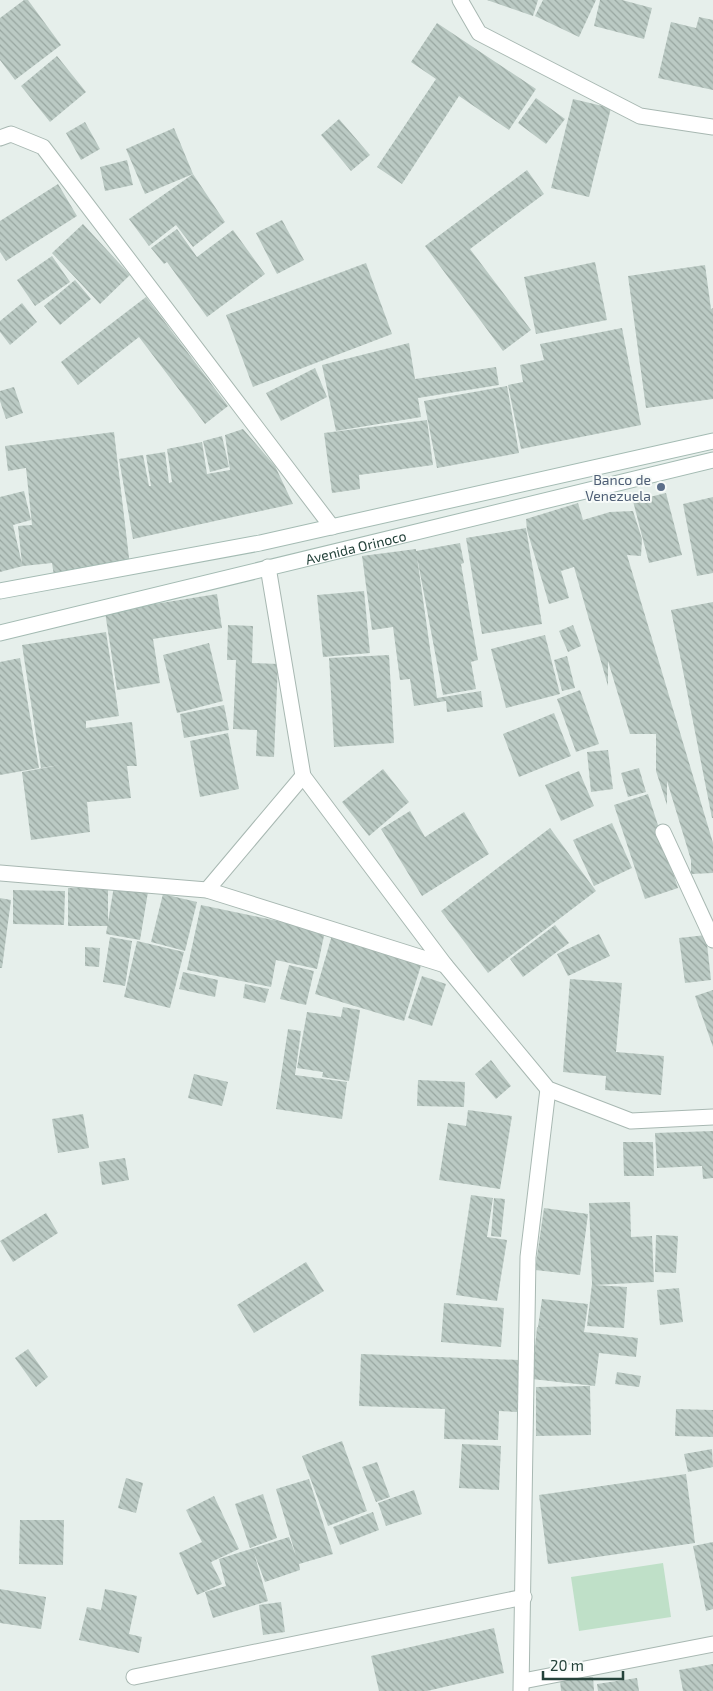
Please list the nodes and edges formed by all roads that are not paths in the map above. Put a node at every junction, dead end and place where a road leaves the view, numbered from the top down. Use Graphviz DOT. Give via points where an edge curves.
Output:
graph roads {
  1 [pos="460,0"];
  2 [pos="713,126"];
  3 [pos="0,138"];
  4 [pos="713,440"];
  5 [pos="713,460"];
  6 [pos="332,527"];
  7 [pos="268,567"];
  8 [pos="0,591"];
  9 [pos="0,633"];
  10 [pos="303,776"];
  11 [pos="663,832"];
  12 [pos="0,873"];
  13 [pos="206,890"];
  14 [pos="713,940"];
  15 [pos="445,965"];
  16 [pos="548,1089"];
  17 [pos="713,1116"];
  18 [pos="524,1597"];
  19 [pos="713,1644"];
  20 [pos="134,1677"];
  21 [pos="522,1686"];
  1 -- 2 [label="street" via="479,33 640,116"];
  3 -- 6 [label="street" via="11,134 43,147"];
  4 -- 6 [label="street, Avenida Orinoco"];
  5 -- 7 [label="street, Avenida Orinoco"];
  6 -- 8 [label="street, Avenida Orinoco"];
  7 -- 9 [label="street, Avenida Orinoco"];
  7 -- 10 [label="street"];
  10 -- 13 [label="street"];
  10 -- 15 [label="street"];
  11 -- 14 [label="street"];
  12 -- 13 [label="street"];
  13 -- 15 [label="street"];
  15 -- 16 [label="street"];
  16 -- 17 [label="street" via="631,1121"];
  16 -- 18 [label="street" via="528,1257"];
  18 -- 20 [label="street"];
  18 -- 21 [label="street"];
  19 -- 21 [label="street"];
}
